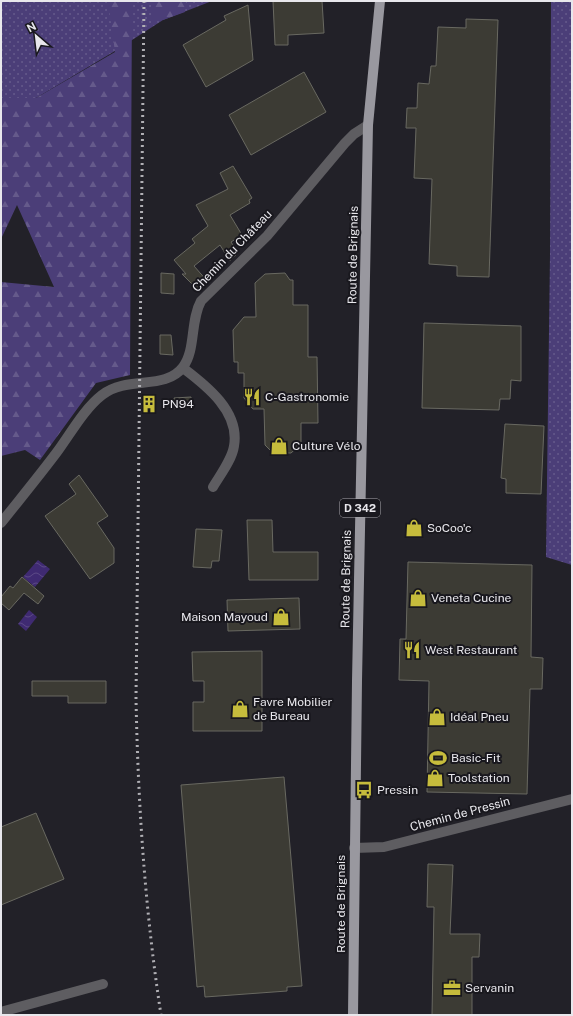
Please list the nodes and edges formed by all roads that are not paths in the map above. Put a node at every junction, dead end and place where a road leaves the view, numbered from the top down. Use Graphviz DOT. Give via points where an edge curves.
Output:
graph roads {
  1 [pos="380,1"];
  2 [pos="368,125"];
  3 [pos="183,368"];
  4 [pos="213,487"];
  5 [pos="1,523"];
  6 [pos="572,799"];
  7 [pos="354,848"];
  8 [pos="103,984"];
  9 [pos="1,1012"];
  10 [pos="353,1015"];
  1 -- 2 [label="main road, Route de Brignais / D 342"];
  2 -- 3 [label="street, Chemin du Château" via="344,142 267,236 201,301 195,313 190,347"];
  2 -- 7 [label="main road, Route de Brignais / D 342"];
  3 -- 4 [label="street" via="218,398 235,430 234,447"];
  3 -- 5 [label="street" via="161,381 120,385 100,396"];
  6 -- 7 [label="street, Chemin de Pressin" via="384,848"];
  7 -- 10 [label="main road, Route de Brignais / D 342"];
  8 -- 9 [label="street"];
}
